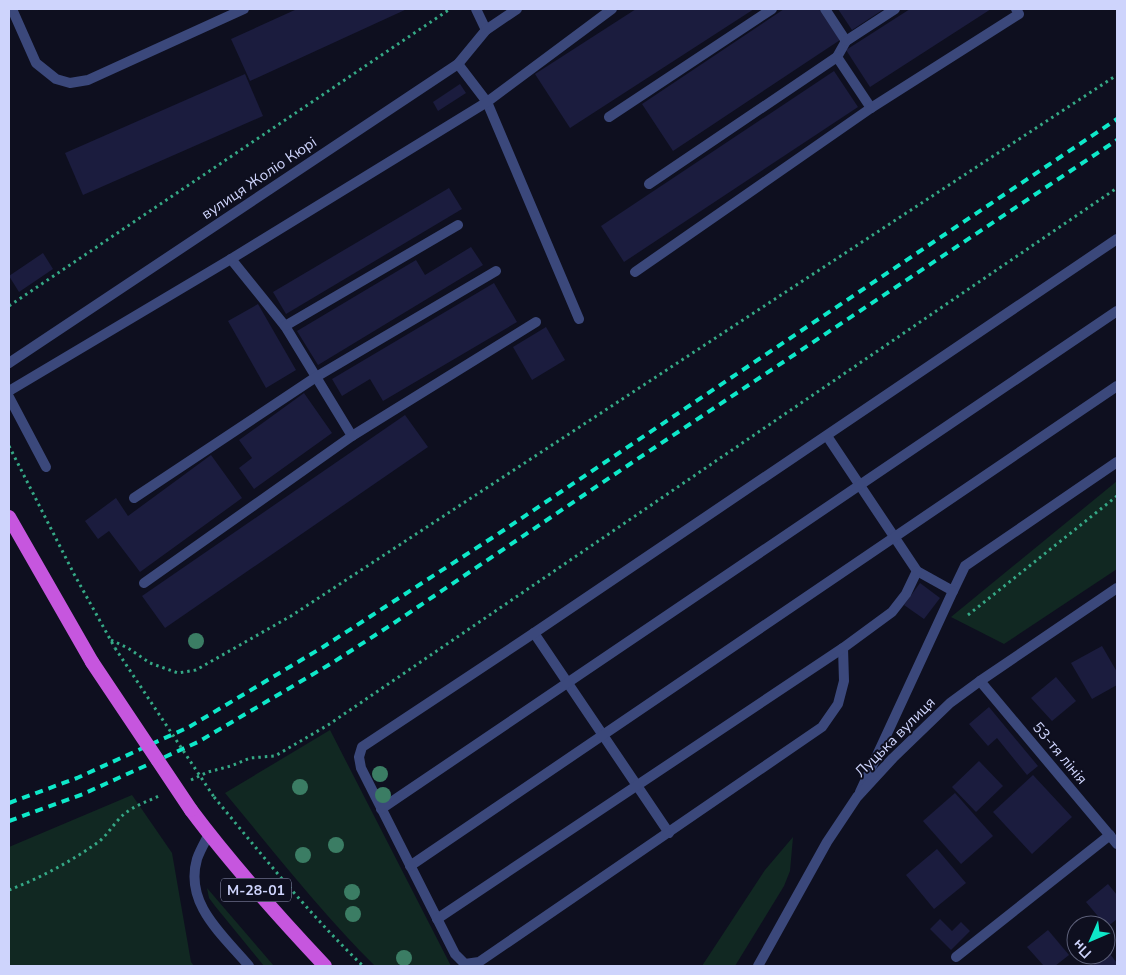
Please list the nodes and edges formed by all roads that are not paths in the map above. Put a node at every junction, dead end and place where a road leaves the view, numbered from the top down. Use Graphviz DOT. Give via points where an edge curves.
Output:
graph roads {
  1 [pos="12,9"];
  2 [pos="244,9"];
  3 [pos="476,9"];
  4 [pos="517,9"];
  5 [pos="612,9"];
  6 [pos="772,9"];
  7 [pos="825,9"];
  8 [pos="895,9"];
  9 [pos="1016,9"];
  10 [pos="486,30"];
  11 [pos="846,40"];
  12 [pos="837,57"];
  13 [pos="458,64"];
  14 [pos="487,102"];
  15 [pos="871,108"];
  16 [pos="609,117"];
  17 [pos="649,184"];
  18 [pos="458,225"];
  19 [pos="1117,239"];
  20 [pos="231,259"];
  21 [pos="496,271"];
  22 [pos="635,272"];
  23 [pos="1117,311"];
  24 [pos="579,319"];
  25 [pos="536,322"];
  26 [pos="285,326"];
  27 [pos="9,363"];
  28 [pos="316,377"];
  29 [pos="1117,386"];
  30 [pos="9,391"];
  31 [pos="9,397"];
  32 [pos="352,436"];
  33 [pos="827,436"];
  34 [pos="1117,462"];
  35 [pos="46,467"];
  36 [pos="860,486"];
  37 [pos="134,498"];
  38 [pos="9,517"];
  39 [pos="894,537"];
  40 [pos="917,571"];
  41 [pos="144,583"];
  42 [pos="1117,588"];
  43 [pos="953,591"];
  44 [pos="534,633"];
  45 [pos="844,648"];
  46 [pos="980,681"];
  47 [pos="568,683"];
  48 [pos="603,734"];
  49 [pos="637,786"];
  50 [pos="858,797"];
  51 [pos="381,809"];
  52 [pos="669,832"];
  53 [pos="209,834"];
  54 [pos="1110,835"];
  55 [pos="1117,844"];
  56 [pos="410,866"];
  57 [pos="437,919"];
  58 [pos="956,957"];
  59 [pos="249,966"];
  60 [pos="325,966"];
  61 [pos="758,966"];
  1 -- 2 [label="street" via="36,63 56,79 70,83 88,80"];
  3 -- 10 [label="street"];
  4 -- 10 [label="street, вулиця Жоліо Кюрі"];
  5 -- 14 [label="street"];
  6 -- 16 [label="street"];
  7 -- 11 [label="street"];
  8 -- 11 [label="street"];
  9 -- 15 [label="street" via="1019,14"];
  10 -- 13 [label="street, вулиця Жоліо Кюрі"];
  11 -- 12 [label="street"];
  12 -- 15 [label="street"];
  12 -- 17 [label="street"];
  13 -- 14 [label="street"];
  13 -- 27 [label="street, вулиця Жоліо Кюрі"];
  14 -- 20 [label="street"];
  14 -- 24 [label="street"];
  15 -- 22 [label="street"];
  18 -- 26 [label="street"];
  19 -- 33 [label="street"];
  20 -- 26 [label="street"];
  20 -- 30 [label="street"];
  21 -- 28 [label="street"];
  23 -- 36 [label="street"];
  25 -- 32 [label="street"];
  26 -- 28 [label="street"];
  28 -- 32 [label="street"];
  28 -- 37 [label="street"];
  29 -- 39 [label="street"];
  31 -- 35 [label="street"];
  32 -- 41 [label="street"];
  33 -- 36 [label="street"];
  33 -- 44 [label="street"];
  34 -- 43 [label="street" via="965,566"];
  36 -- 39 [label="street"];
  36 -- 47 [label="street"];
  38 -- 53 [label="highway, М-28-01, bridge" via="92,662"];
  39 -- 40 [label="street"];
  39 -- 48 [label="street"];
  40 -- 43 [label="street"];
  40 -- 45 [label="street" via="906,594 892,612"];
  42 -- 46 [label="street, Луцька вулиця"];
  43 -- 50 [label="street"];
  44 -- 47 [label="street"];
  44 -- 51 [label="street" via="362,747 361,768"];
  45 -- 49 [label="street"];
  45 -- 52 [label="street" via="844,681 838,704 822,727"];
  46 -- 50 [label="street, Луцька вулиця" via="919,731"];
  46 -- 54 [label="street, 53-тя лінія"];
  47 -- 48 [label="street"];
  47 -- 51 [label="street"];
  48 -- 49 [label="street"];
  48 -- 56 [label="street"];
  49 -- 52 [label="street"];
  49 -- 57 [label="street"];
  50 -- 61 [label="street, Луцька вулиця" via="827,842"];
  51 -- 56 [label="street"];
  52 -- 57 [label="street" via="479,962 465,964 455,954"];
  53 -- 59 [label="street" via="197,859 194,881 198,903"];
  53 -- 60 [label="highway, М-28-01"];
  54 -- 55 [label="street, 53-тя лінія"];
  54 -- 58 [label="street"];
  56 -- 57 [label="street"];
}
